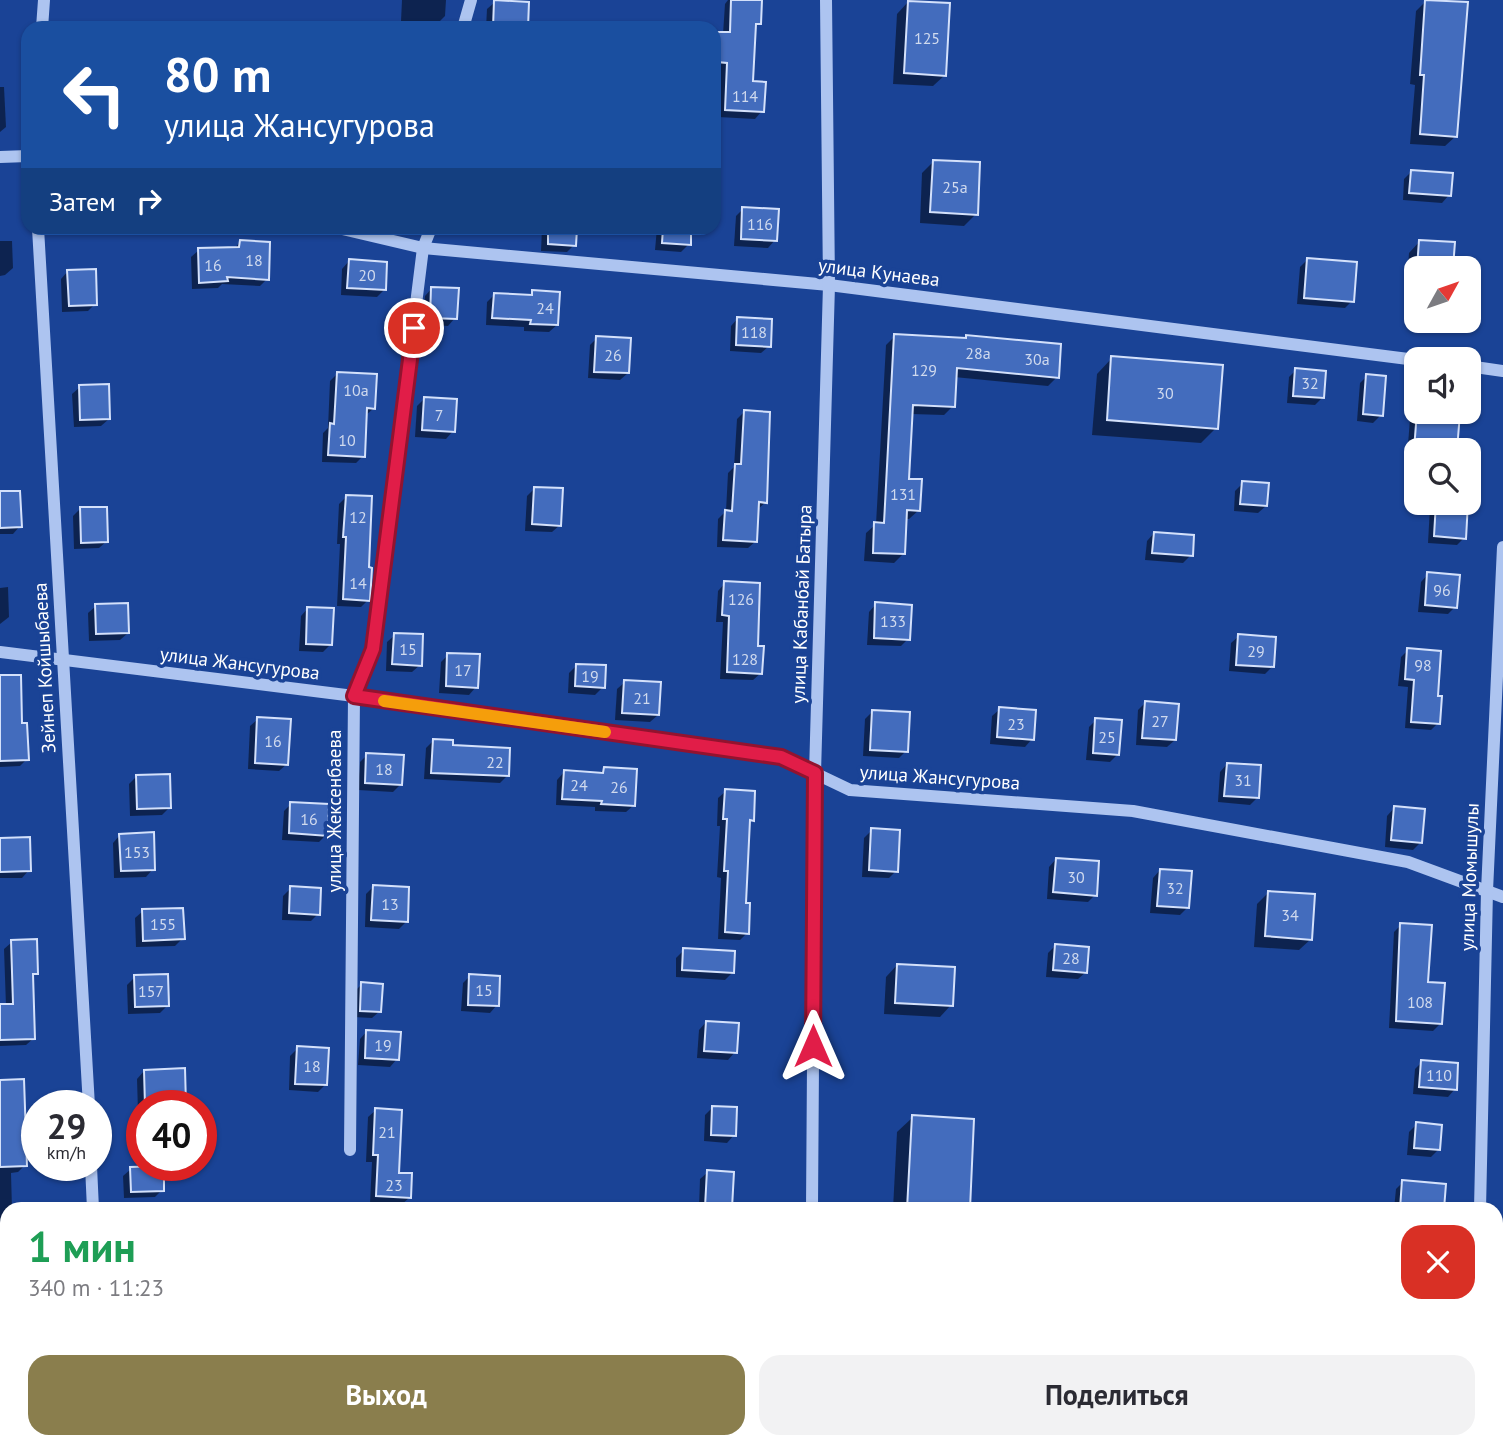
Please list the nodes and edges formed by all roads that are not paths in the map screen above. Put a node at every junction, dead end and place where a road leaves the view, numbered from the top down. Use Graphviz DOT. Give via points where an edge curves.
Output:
graph roads {
  1 [pos="44,0"];
  2 [pos="471,0"];
  3 [pos="826,0"];
  4 [pos="42,21"];
  5 [pos="465,21"];
  6 [pos="21,156"];
  7 [pos="0,157"];
  8 [pos="38,235"];
  9 [pos="368,235"];
  10 [pos="428,235"];
  11 [pos="423,248"];
  12 [pos="830,285"];
  13 [pos="1404,358"];
  14 [pos="1481,368"];
  15 [pos="1503,371"];
  16 [pos="1503,547"];
  17 [pos="0,652"];
  18 [pos="62,659"];
  19 [pos="354,696"];
  20 [pos="815,773"];
  21 [pos="1487,891"];
  22 [pos="1503,897"];
  23 [pos="88,1090"];
  24 [pos="351,1150"];
  25 [pos="92,1181"];
  26 [pos="93,1202"];
  27 [pos="812,1202"];
  28 [pos="1480,1202"];
  1 -- 4 [label="street"];
  2 -- 5 [label="street"];
  3 -- 12 [label="street, улица Кабанбай Батыра"];
  6 -- 7 [label="street"];
  8 -- 18 [label="street, Зейнеп Койшыбаева"];
  9 -- 11 [label="street, улица Кунаева"];
  10 -- 11 [label="street, улица Жексенбаева"];
  11 -- 12 [label="street, улица Кунаева"];
  11 -- 19 [label="street, улица Жексенбаева" via="373,649"];
  12 -- 13 [label="street, улица Кунаева"];
  12 -- 20 [label="street, улица Кабанбай Батыра"];
  14 -- 15 [label="street"];
  16 -- 21 [label="street, улица Момышулы"];
  17 -- 18 [label="street, улица Жансугурова"];
  18 -- 19 [label="street, улица Жансугурова"];
  18 -- 23 [label="street, Зейнеп Койшыбаева"];
  19 -- 20 [label="street, улица Жансугурова" via="781,757"];
  19 -- 24 [label="street, улица Жексенбаева"];
  20 -- 21 [label="street, улица Жансугурова" via="850,790 1133,811 1408,862"];
  20 -- 27 [label="street, улица Кабанбай Батыра"];
  21 -- 22 [label="street, улица Жансугурова"];
  21 -- 28 [label="street, улица Момышулы"];
  25 -- 26 [label="street"];
}
